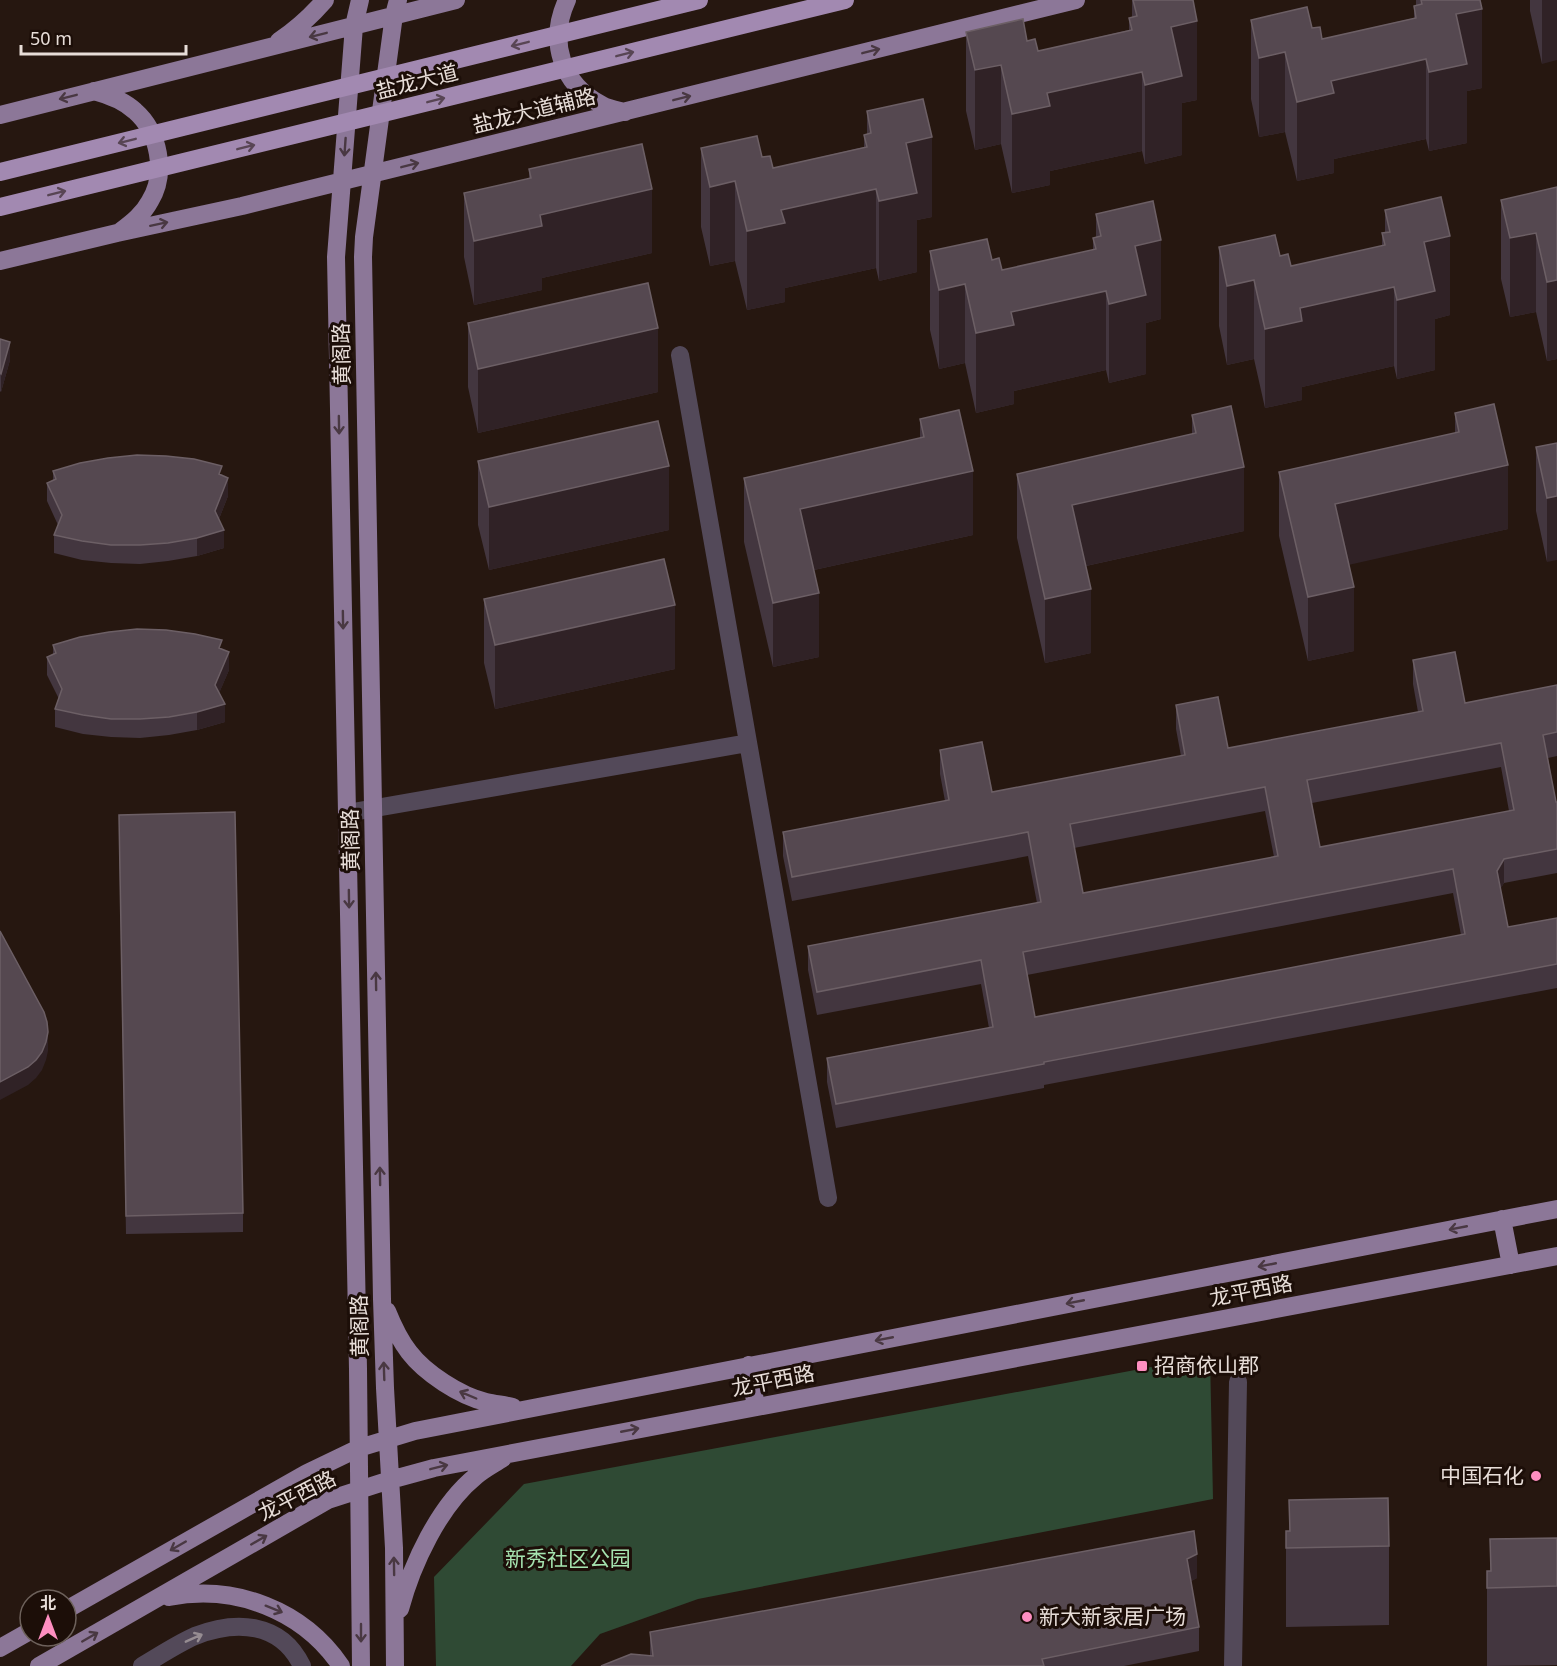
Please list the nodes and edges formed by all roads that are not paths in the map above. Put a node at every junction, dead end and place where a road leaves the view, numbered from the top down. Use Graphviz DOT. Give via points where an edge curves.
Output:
graph roads {
  1 [pos="324,0"];
  2 [pos="360,0"];
  3 [pos="456,0"];
  4 [pos="567,0"];
  5 [pos="699,0"];
  6 [pos="844,0"];
  7 [pos="1077,0"];
  8 [pos="396,8"];
  9 [pos="354,26"];
  10 [pos="269,47"];
  11 [pos="94,91"];
  12 [pos="626,112"];
  13 [pos="0,115"];
  14 [pos="0,172"];
  15 [pos="372,174"];
  16 [pos="342,181"];
  17 [pos="0,207"];
  18 [pos="117,233"];
  19 [pos="0,261"];
  20 [pos="680,356"];
  21 [pos="748,743"];
  22 [pos="373,808"];
  23 [pos="347,813"];
  24 [pos="828,1198"];
  25 [pos="1557,1209"];
  26 [pos="1502,1219"];
  27 [pos="1557,1256"];
  28 [pos="1511,1264"];
  29 [pos="382,1299"];
  30 [pos="748,1365"];
  31 [pos="1238,1382"];
  32 [pos="756,1407"];
  33 [pos="524,1409"];
  34 [pos="388,1438"];
  35 [pos="359,1448"];
  36 [pos="511,1453"];
  37 [pos="390,1480"];
  38 [pos="360,1490"];
  39 [pos="155,1600"];
  40 [pos="78,1603"];
  41 [pos="395,1631"];
  42 [pos="18,1638"];
  43 [pos="0,1648"];
  44 [pos="39,1666"];
  45 [pos="142,1666"];
  46 [pos="302,1666"];
  47 [pos="341,1666"];
  48 [pos="361,1666"];
  49 [pos="395,1666"];
  50 [pos="1233,1666"];
  1 -- 10 [label="main road" via="292,33"];
  2 -- 9 [label="main road, 黄阁路"];
  3 -- 8 [label="main road"];
  4 -- 12 [label="main road" via="560,15 558,37 570,79 585,95"];
  5 -- 14 [label="highway, 盐龙大道, one-way, bridge"];
  17 -- 6 [label="highway, 盐龙大道, one-way, bridge"];
  12 -- 7 [label="main road, 盐龙大道辅路, one-way"];
  8 -- 9 [label="main road"];
  8 -- 15 [label="main road, 黄阁路"];
  9 -- 10 [label="main road, one-way"];
  9 -- 16 [label="main road, 黄阁路, one-way"];
  10 -- 11 [label="main road"];
  11 -- 13 [label="main road, one-way"];
  11 -- 18 [label="main road" via="117,98 136,111 151,131 159,153 159,177 151,200 137,219"];
  15 -- 12 [label="main road, 盐龙大道辅路, one-way"];
  15 -- 16 [label="main road, 盐龙大道辅路"];
  15 -- 22 [label="main road, 黄阁路" via="363,258"];
  18 -- 16 [label="main road, 盐龙大道辅路, one-way"];
  16 -- 23 [label="main road, 黄阁路, one-way" via="336,257"];
  18 -- 19 [label="main road, 盐龙大道辅路"];
  20 -- 21 [label="lane"];
  21 -- 22 [label="lane"];
  21 -- 24 [label="lane"];
  22 -- 23 [label="lane"];
  29 -- 22 [label="main road, 黄阁路, one-way"];
  23 -- 35 [label="main road, 黄阁路, one-way"];
  25 -- 26 [label="main road, 龙平西路"];
  26 -- 28 [label="main road"];
  26 -- 30 [label="main road, 龙平西路, one-way"];
  27 -- 28 [label="main road, 龙平西路"];
  28 -- 32 [label="main road, 龙平西路"];
  33 -- 29 [label="main road, one-way" via="484,1402 454,1389 429,1371 395,1331"];
  34 -- 29 [label="main road, 黄阁路, one-way"];
  30 -- 32 [label="main road"];
  30 -- 33 [label="main road, 龙平西路"];
  31 -- 50 [label="lane"];
  36 -- 32 [label="main road, 龙平西路, one-way"];
  33 -- 34 [label="main road, 龙平西路"];
  34 -- 35 [label="main road, 龙平西路"];
  34 -- 37 [label="main road, 黄阁路"];
  35 -- 38 [label="main road, 黄阁路"];
  35 -- 40 [label="main road, 龙平西路, one-way" via="307,1473"];
  37 -- 36 [label="main road, 龙平西路, one-way"];
  36 -- 41 [label="main road" via="476,1476 435,1525 417,1558"];
  37 -- 38 [label="main road, 龙平西路"];
  41 -- 37 [label="main road, 黄阁路, one-way"];
  39 -- 38 [label="main road, 龙平西路, one-way" via="328,1500"];
  38 -- 48 [label="main road, 黄阁路, one-way"];
  44 -- 39 [label="main road, 龙平西路, one-way"];
  39 -- 47 [label="main road, one-way" via="189,1593 253,1601 286,1614 309,1630"];
  41 -- 49 [label="main road, 黄阁路"];
  42 -- 43 [label="main road"];
  45 -- 46 [label="lane, one-way" via="193,1637 241,1626 273,1634 295,1652"];
}
